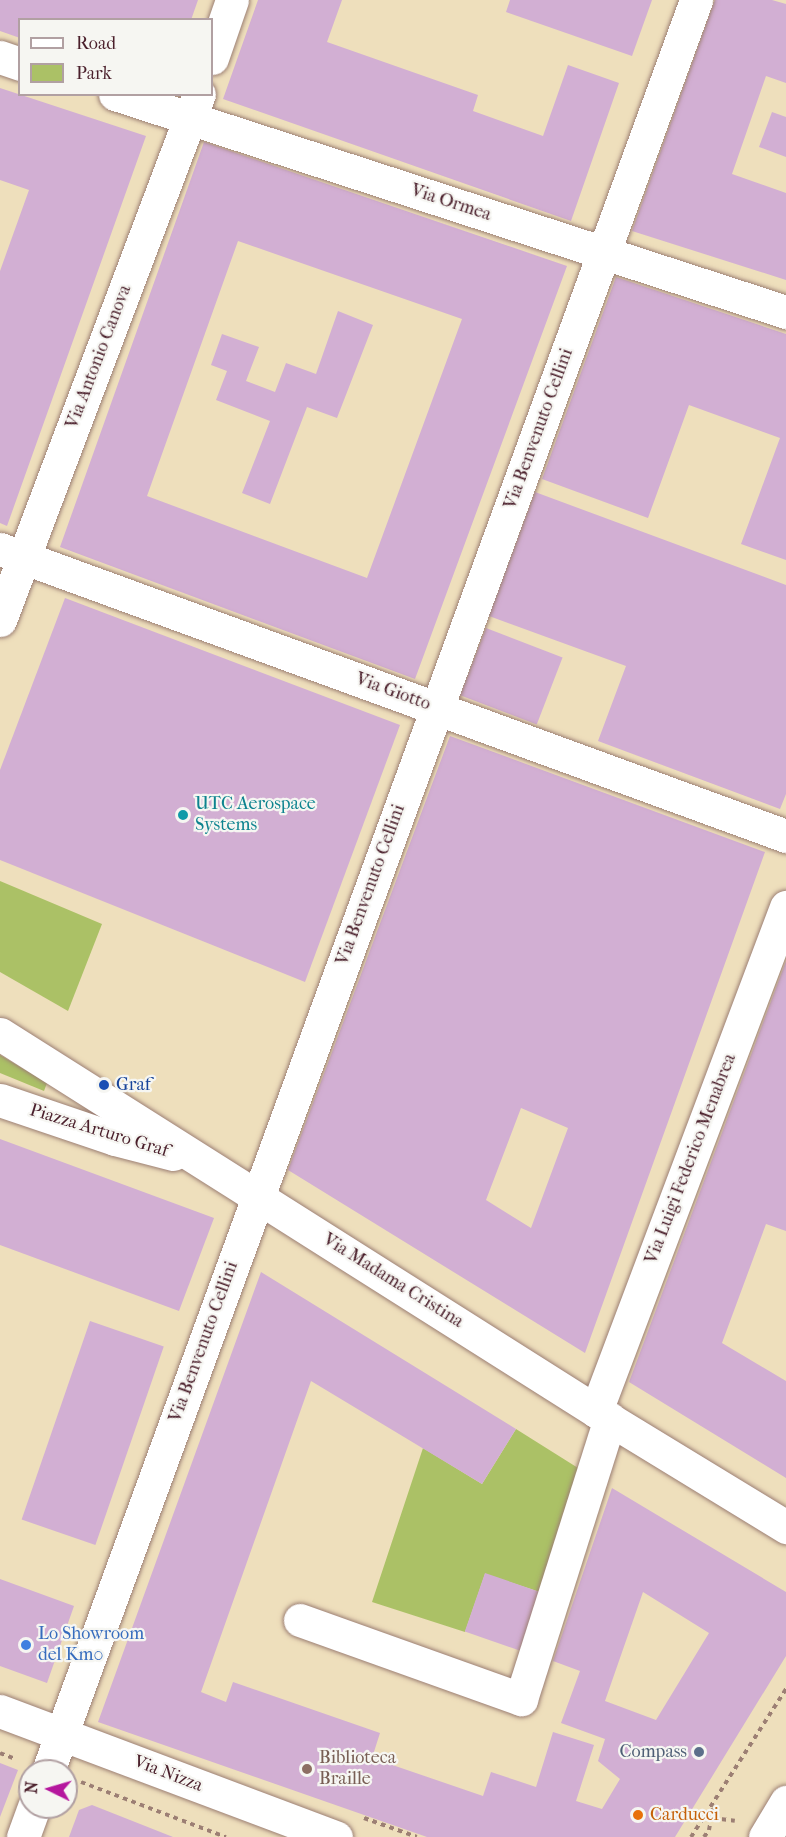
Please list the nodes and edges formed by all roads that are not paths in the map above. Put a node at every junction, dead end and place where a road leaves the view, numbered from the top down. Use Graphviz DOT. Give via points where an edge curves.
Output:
graph roads {
  1 [pos="232,0"];
  2 [pos="696,0"];
  3 [pos="213,55"];
  4 [pos="0,57"];
  5 [pos="18,63"];
  6 [pos="127,96"];
  7 [pos="194,107"];
  8 [pos="604,252"];
  9 [pos="786,312"];
  10 [pos="11,553"];
  11 [pos="0,620"];
  12 [pos="437,708"];
  13 [pos="786,836"];
  14 [pos="786,907"];
  15 [pos="0,1034"];
  16 [pos="0,1100"];
  17 [pos="199,1160"];
  18 [pos="257,1196"];
  19 [pos="603,1415"];
  20 [pos="786,1527"];
  21 [pos="300,1620"];
  22 [pos="0,1712"];
  23 [pos="61,1734"];
  24 [pos="60,1759"];
  25 [pos="786,1802"];
  26 [pos="30,1819"];
  27 [pos="23,1837"];
  28 [pos="336,1837"];
  29 [pos="765,1837"];
  1 -- 3 [label="street"];
  2 -- 8 [label="street, Via Benvenuto Cellini"];
  4 -- 5 [label="street"];
  6 -- 7 [label="street, Via Ormea"];
  7 -- 8 [label="street, Via Ormea"];
  7 -- 10 [label="street, Via Antonio Canova"];
  8 -- 9 [label="street, Via Ormea"];
  8 -- 12 [label="street, Via Benvenuto Cellini"];
  10 -- 11 [label="street, Via Antonio Canova"];
  10 -- 12 [label="street, Via Giotto"];
  12 -- 13 [label="street, Via Giotto"];
  12 -- 18 [label="street, Via Benvenuto Cellini"];
  14 -- 19 [label="street, Via Luigi Federico Menabrea"];
  15 -- 17 [label="street, Via Madama Cristina"];
  16 -- 17 [label="street, Piazza Arturo Graf" via="115,1139"];
  17 -- 18 [label="street, Via Madama Cristina"];
  18 -- 19 [label="street, Via Madama Cristina"];
  18 -- 23 [label="street, Via Benvenuto Cellini"];
  19 -- 20 [label="street, Via Madama Cristina"];
  19 -- 21 [label="street, Via Luigi Federico Menabrea" via="521,1699"];
  22 -- 23 [label="street, Via Nizza"];
  23 -- 24 [label="street, Via Benvenuto Cellini"];
  23 -- 28 [label="street, Via Nizza"];
  25 -- 29 [label="street"];
  26 -- 27 [label="street"];
}
